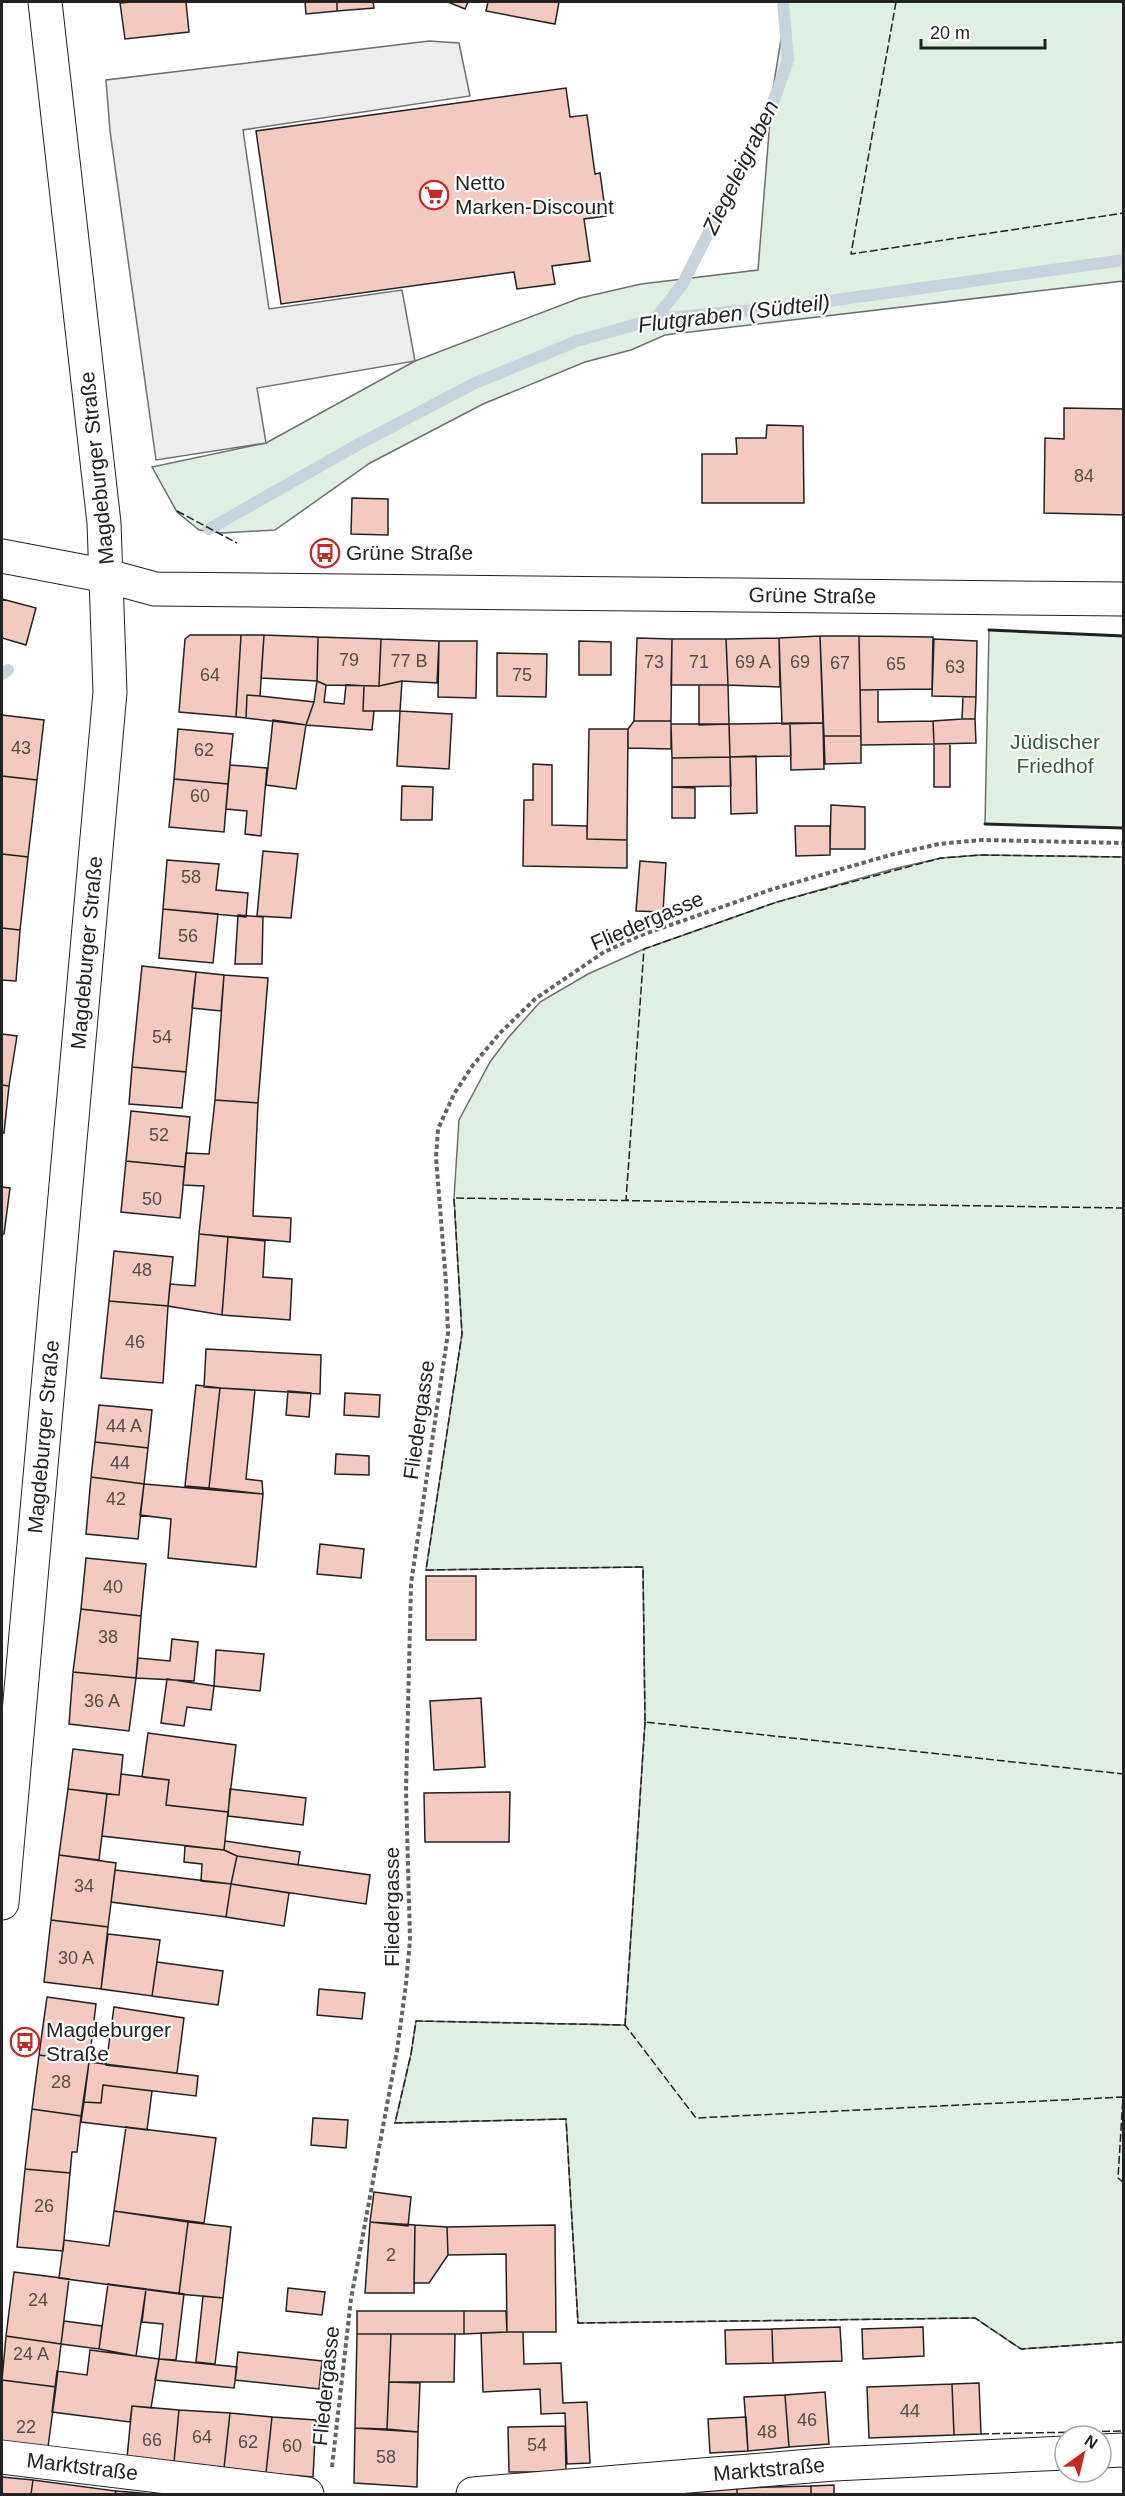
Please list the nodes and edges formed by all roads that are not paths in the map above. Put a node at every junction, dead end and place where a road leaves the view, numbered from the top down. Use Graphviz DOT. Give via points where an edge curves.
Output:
graph roads {
  1 [pos="45,2"];
  2 [pos="2,556"];
  3 [pos="107,576"];
  4 [pos="1124,599"];
  5 [pos="2,1904"];
  6 [pos="1053,2454"];
  7 [pos="2,2457"];
  8 [pos="307,2494"];
  9 [pos="473,2494"];
  1 -- 3 [label="street, Magdeburger Straße"];
  2 -- 3 [label="street, Grüne Straße"];
  3 -- 4 [label="street, Grüne Straße" via="154,589"];
  3 -- 5 [label="street, Magdeburger Straße" via="110,692 104,782"];
  6 -- 9 [label="street, Marktstraße" via="834,2464"];
  7 -- 8 [label="street, Marktstraße"];
}
